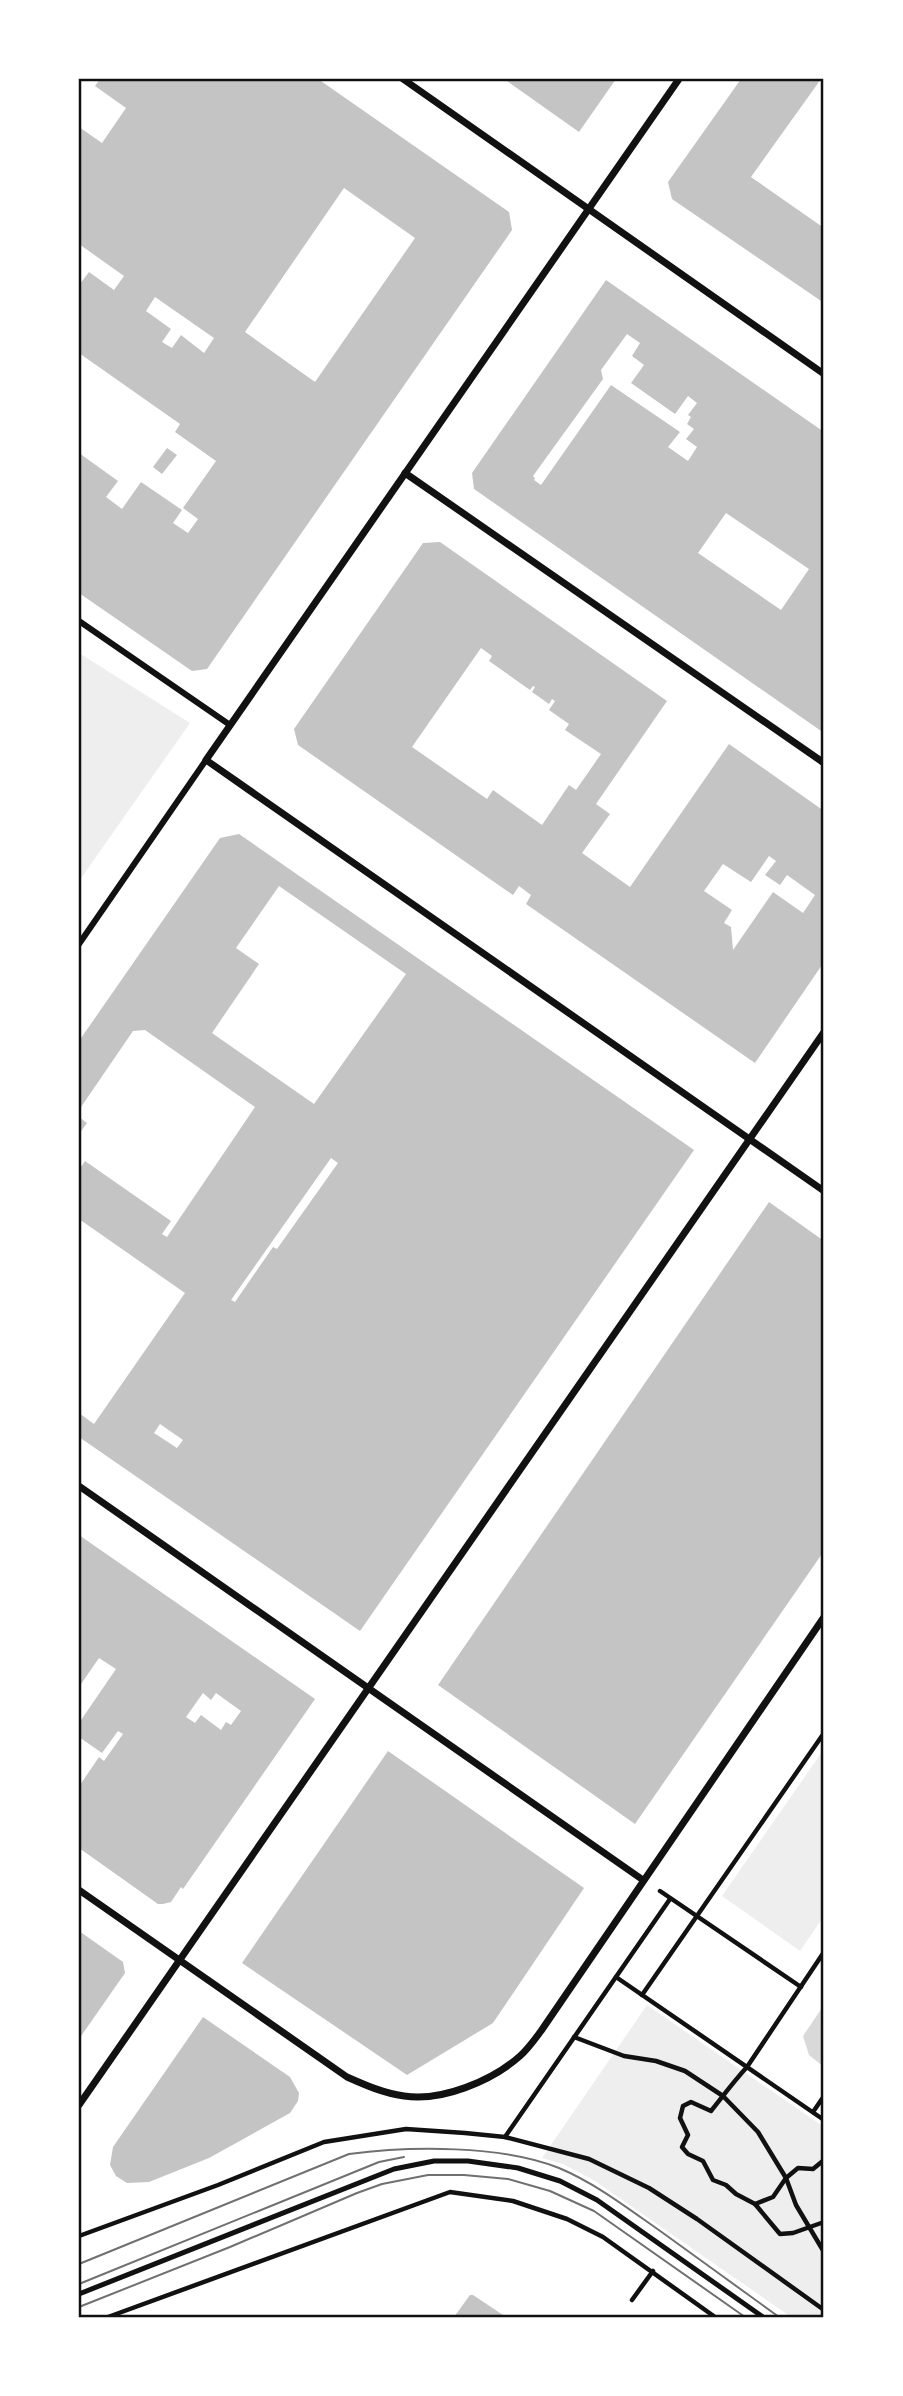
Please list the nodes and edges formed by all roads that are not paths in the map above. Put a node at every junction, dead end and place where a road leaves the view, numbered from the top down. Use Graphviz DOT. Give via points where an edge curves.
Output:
graph roads {
  1 [pos="403,79"];
  2 [pos="679,79"];
  3 [pos="589,209"];
  4 [pos="824,374"];
  5 [pos="405,473"];
  6 [pos="79,621"];
  7 [pos="230,725"];
  8 [pos="206,760"];
  9 [pos="824,763"];
  10 [pos="79,944"];
  11 [pos="824,1032"];
  12 [pos="750,1139"];
  13 [pos="824,1191"];
  14 [pos="79,1486"];
  15 [pos="824,1617"];
  16 [pos="368,1688"];
  17 [pos="643,1880"];
  18 [pos="79,1890"];
  19 [pos="179,1960"];
  20 [pos="79,2105"];
  21 [pos="79,2294"];
  22 [pos="762,2317"];
  1 -- 3 [label="street"];
  2 -- 3 [label="street"];
  3 -- 4 [label="street"];
  3 -- 5 [label="street"];
  5 -- 7 [label="street"];
  5 -- 9 [label="street"];
  6 -- 7 [label="street"];
  7 -- 8 [label="street"];
  8 -- 10 [label="street"];
  8 -- 12 [label="street"];
  11 -- 12 [label="street"];
  12 -- 13 [label="street"];
  12 -- 16 [label="street"];
  14 -- 16 [label="street"];
  15 -- 17 [label="street"];
  16 -- 17 [label="street"];
  16 -- 19 [label="street"];
  17 -- 19 [label="street" via="521,2055 471,2086 441,2094 407,2097 346,2077"];
  18 -- 19 [label="street"];
  19 -- 20 [label="street"];
  21 -- 22 [label="lane" via="394,2169 434,2161 468,2161 528,2171 597,2200"];
}
